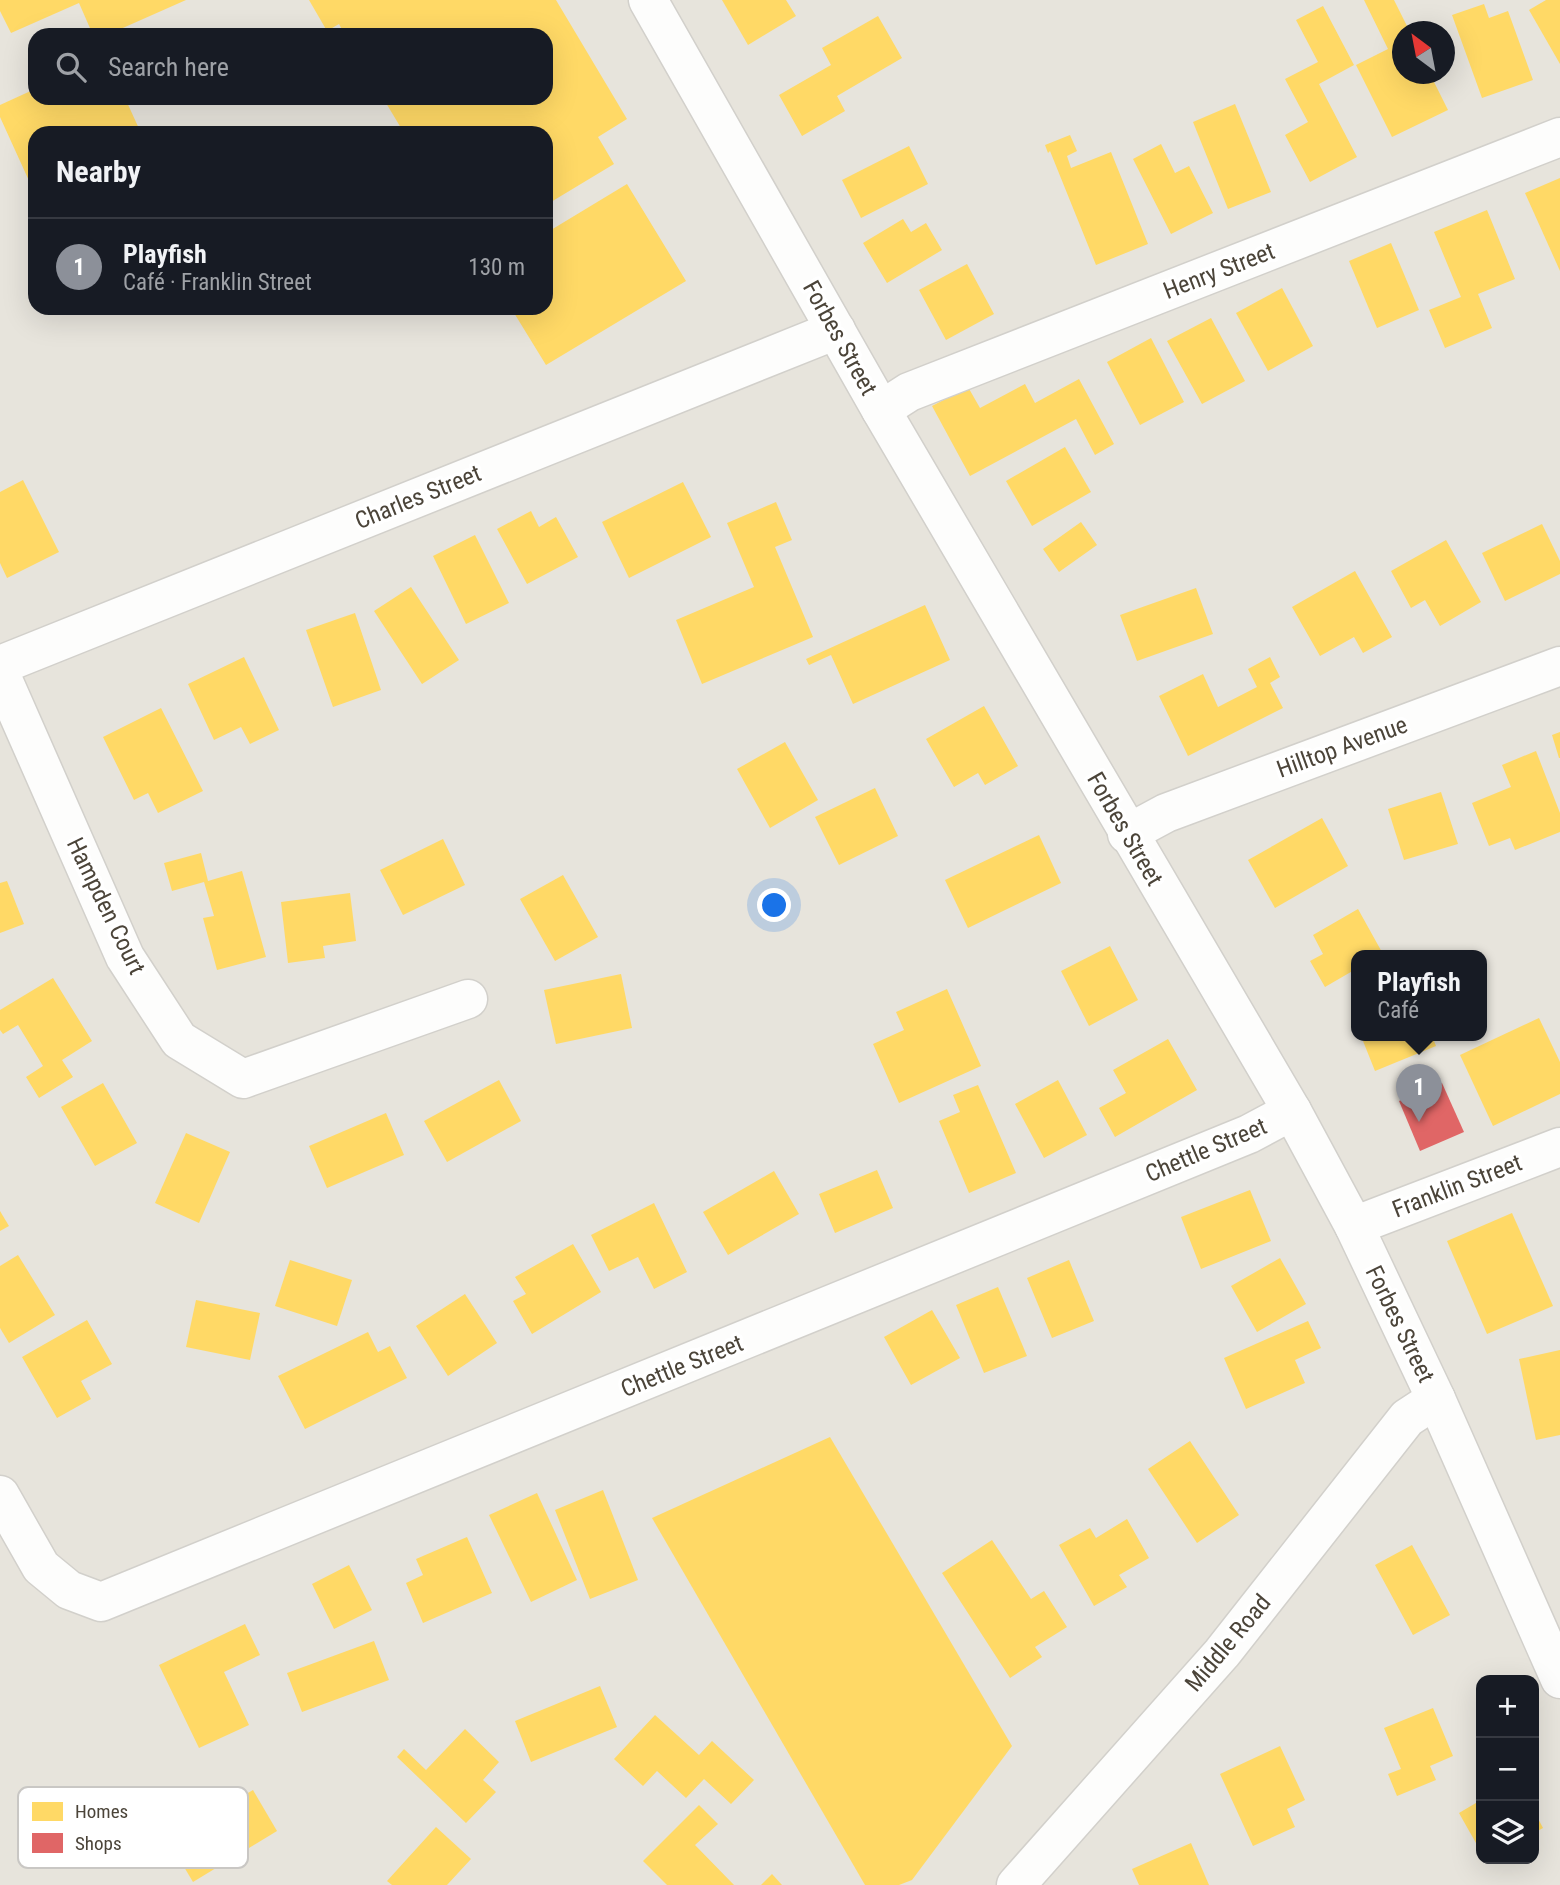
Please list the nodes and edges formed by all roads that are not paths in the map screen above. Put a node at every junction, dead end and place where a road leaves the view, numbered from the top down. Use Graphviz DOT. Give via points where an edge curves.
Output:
graph roads {
  1 [pos="648,0"];
  2 [pos="1560,137"];
  3 [pos="836,330"];
  4 [pos="881,410"];
  5 [pos="0,665"];
  6 [pos="1560,666"];
  7 [pos="0,673"];
  8 [pos="1127,834"];
  9 [pos="468,999"];
  10 [pos="1292,1111"];
  11 [pos="1560,1147"];
  12 [pos="1354,1226"];
  13 [pos="1436,1399"];
  14 [pos="0,1495"];
  15 [pos="1560,1679"];
  16 [pos="1016,1885"];
  1 -- 3 [label="street, Forbes Street"];
  2 -- 4 [label="street, Henry Street" via="909,392"];
  3 -- 4 [label="street, Forbes Street"];
  3 -- 5 [label="street, Charles Street"];
  4 -- 8 [label="street, Forbes Street"];
  6 -- 8 [label="street, Hilltop Avenue" via="1166,813"];
  7 -- 9 [label="street, Hampden Court" via="125,957 179,1040 243,1079"];
  8 -- 10 [label="street, Forbes Street"];
  10 -- 12 [label="street, Forbes Street"];
  10 -- 14 [label="street, Chettle Street" via="1249,1135 101,1602 69,1590 41,1567"];
  11 -- 12 [label="street, Franklin Street"];
  12 -- 13 [label="street, Forbes Street"];
  13 -- 15 [label="street, Forbes Street"];
  13 -- 16 [label="street, Middle Road" via="1406,1418 1222,1653"];
}
